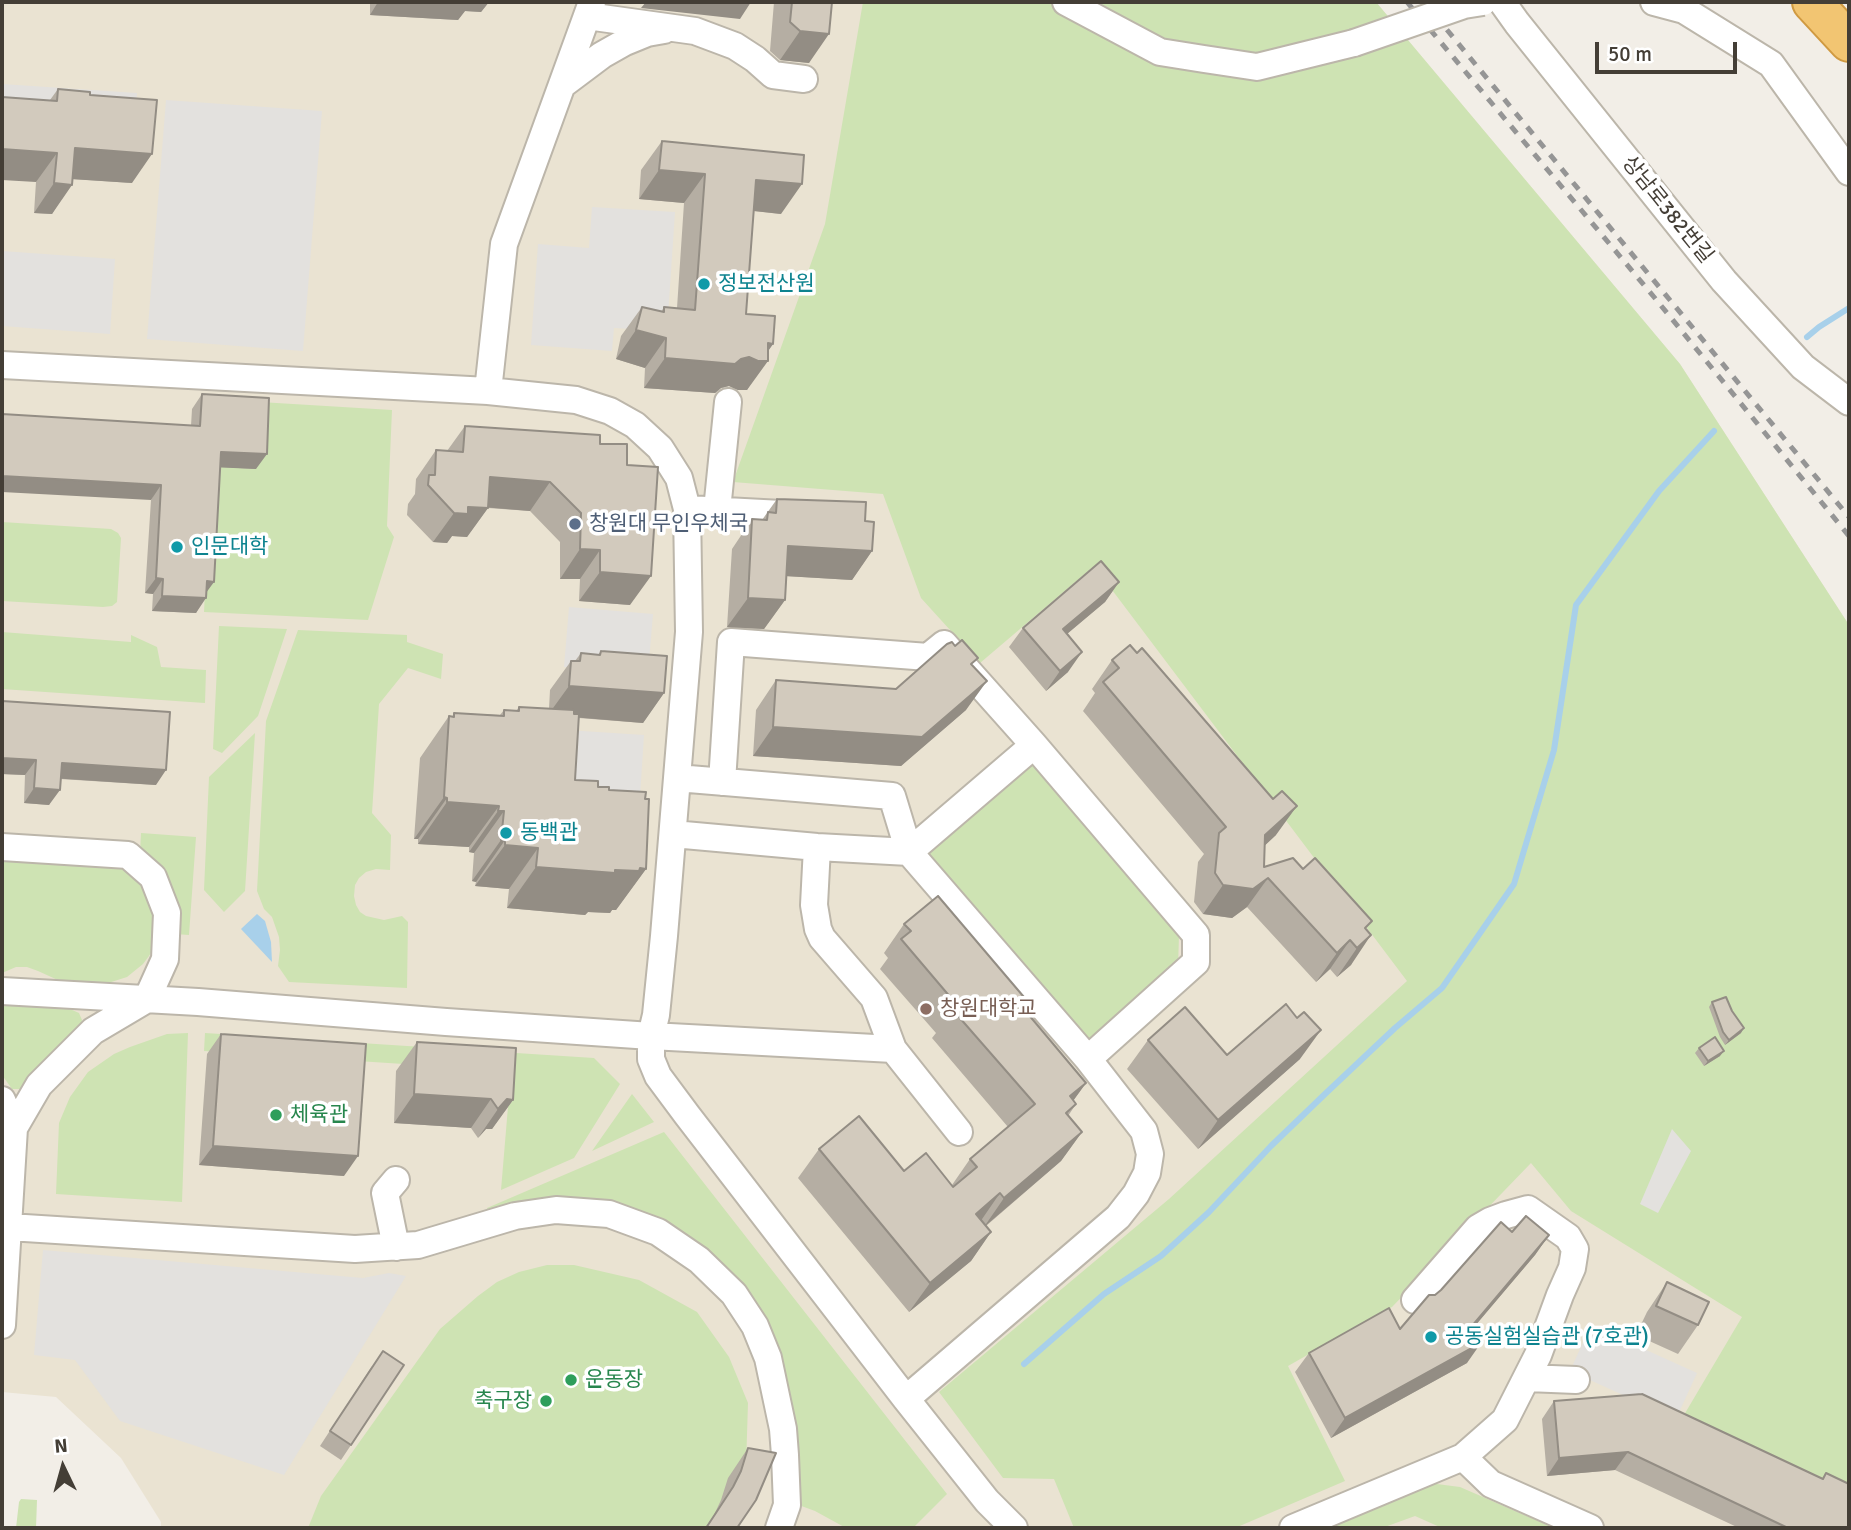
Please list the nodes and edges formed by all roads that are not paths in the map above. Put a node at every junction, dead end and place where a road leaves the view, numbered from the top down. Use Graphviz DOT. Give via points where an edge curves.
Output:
graph roads {
  1 [pos="1066,2"];
  2 [pos="1483,2"];
  3 [pos="1502,2"];
  4 [pos="1654,2"];
  5 [pos="1812,2"];
  6 [pos="589,9"];
  7 [pos="674,28"];
  8 [pos="1849,42"];
  9 [pos="804,79"];
  10 [pos="562,85"];
  11 [pos="1849,172"];
  12 [pos="2,365"];
  13 [pos="488,391"];
  14 [pos="728,402"];
  15 [pos="1849,402"];
  16 [pos="687,509"];
  17 [pos="717,510"];
  18 [pos="828,516"];
  19 [pos="1034,745"];
  20 [pos="677,778"];
  21 [pos="722,782"];
  22 [pos="673,834"];
  23 [pos="817,847"];
  24 [pos="2,848"];
  25 [pos="909,852"];
  26 [pos="2,990"];
  27 [pos="147,999"];
  28 [pos="652,1037"];
  29 [pos="893,1049"];
  30 [pos="1088,1059"];
  31 [pos="2,1100"];
  32 [pos="14,1128"];
  33 [pos="959,1132"];
  34 [pos="396,1180"];
  35 [pos="9,1227"];
  36 [pos="396,1247"];
  37 [pos="1415,1300"];
  38 [pos="2,1325"];
  39 [pos="1527,1378"];
  40 [pos="1576,1380"];
  41 [pos="906,1399"];
  42 [pos="1462,1457"];
  43 [pos="779,1528"];
  44 [pos="1014,1528"];
  45 [pos="1293,1528"];
  46 [pos="1590,1528"];
  1 -- 2 [label="street, bridge" via="1160,52 1257,67 1354,43"];
  3 -- 15 [label="street, 상남로382번길" via="1724,281 1803,367"];
  4 -- 11 [label="street" via="1684,10 1771,64"];
  5 -- 8 [label="highway"];
  6 -- 7 [label="street"];
  6 -- 10 [label="street"];
  7 -- 9 [label="street" via="735,46 773,75"];
  7 -- 10 [label="street" via="625,42"];
  10 -- 13 [label="street" via="503,244"];
  12 -- 13 [label="street"];
  13 -- 16 [label="street" via="576,400 635,425 660,448 679,478"];
  14 -- 17 [label="street"];
  16 -- 17 [label="street"];
  16 -- 20 [label="street" via="689,632"];
  17 -- 18 [label="street"];
  19 -- 21 [label="street" via="944,644 928,657 731,642"];
  19 -- 25 [label="street"];
  19 -- 30 [label="street" via="1196,935 1196,962"];
  20 -- 21 [label="street"];
  20 -- 22 [label="street"];
  21 -- 25 [label="street" via="892,796"];
  22 -- 23 [label="street"];
  22 -- 28 [label="street"];
  23 -- 25 [label="street"];
  23 -- 29 [label="street" via="814,905 818,929 874,998"];
  24 -- 27 [label="street" via="128,855 153,877 167,913 165,959"];
  25 -- 30 [label="street"];
  26 -- 27 [label="street"];
  27 -- 28 [label="street"];
  27 -- 32 [label="street" via="93,1031 39,1085"];
  28 -- 29 [label="street"];
  28 -- 41 [label="street" via="650,1059 658,1076"];
  29 -- 33 [label="street"];
  30 -- 41 [label="street" via="1144,1131 1150,1154 1136,1194 1118,1217"];
  31 -- 32 [label="street"];
  32 -- 35 [label="street"];
  34 -- 36 [label="street" via="385,1193"];
  35 -- 36 [label="street" via="355,1250"];
  35 -- 38 [label="street"];
  36 -- 43 [label="street" via="556,1210 610,1214 658,1232 699,1260 734,1294 755,1326 768,1358 785,1455 787,1505"];
  37 -- 39 [label="street" via="1478,1228 1528,1209 1568,1237 1575,1249 1572,1268"];
  39 -- 40 [label="street"];
  39 -- 42 [label="street" via="1505,1420"];
  41 -- 44 [label="street"];
  42 -- 45 [label="street"];
  42 -- 46 [label="street" via="1491,1484"];
}
